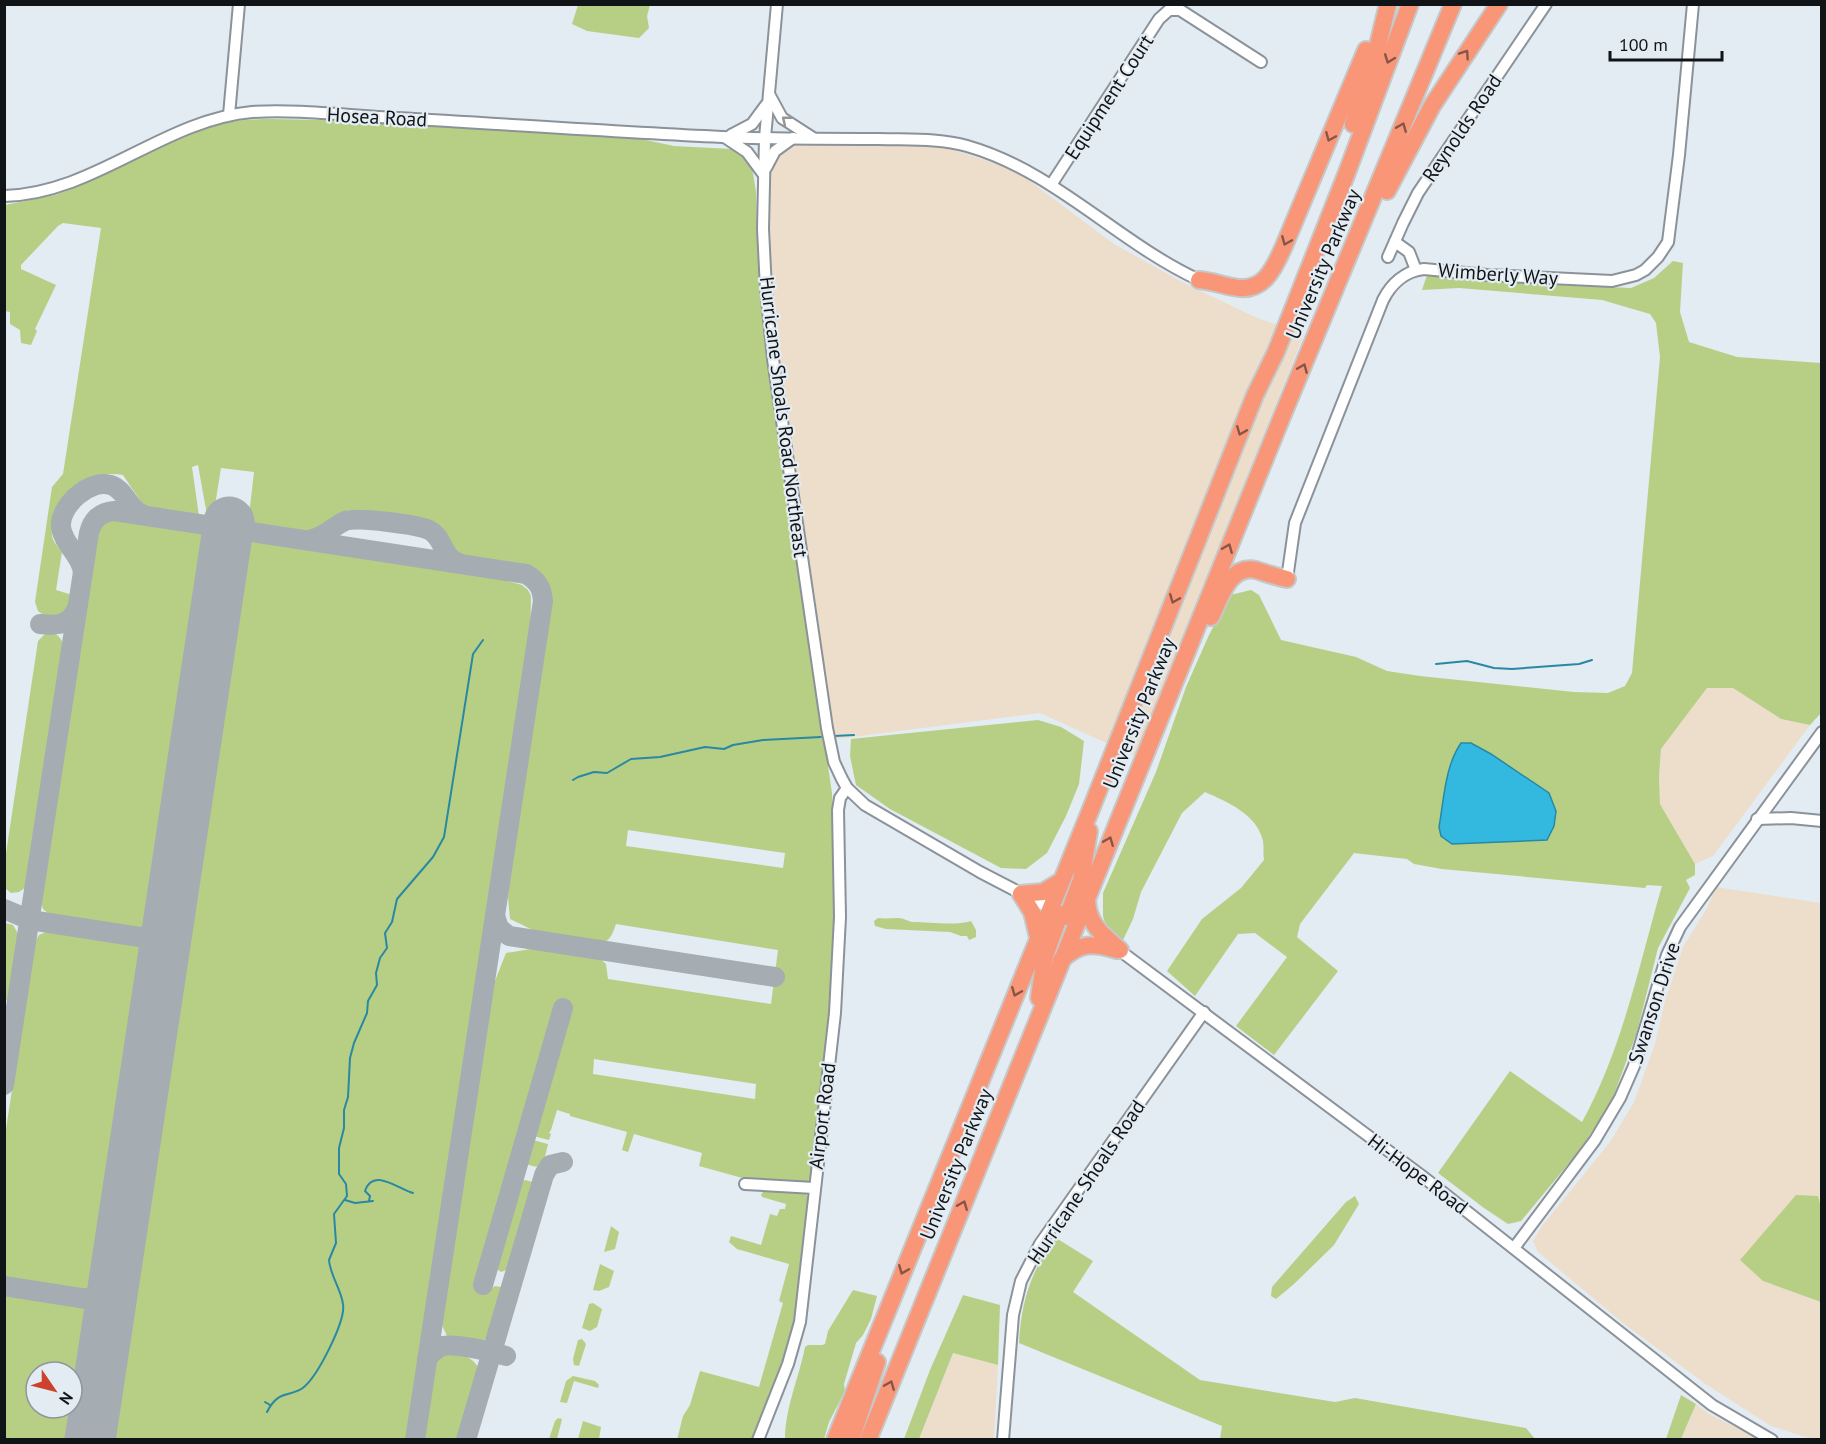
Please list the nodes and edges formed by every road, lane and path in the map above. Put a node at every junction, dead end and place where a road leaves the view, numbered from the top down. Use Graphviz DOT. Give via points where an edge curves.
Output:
graph roads {
  1 [pos="239,4"];
  2 [pos="777,4"];
  3 [pos="1383,4"];
  4 [pos="1388,4"];
  5 [pos="1410,4"];
  6 [pos="1453,4"];
  7 [pos="1499,4"];
  8 [pos="1546,4"];
  9 [pos="1693,4"];
  10 [pos="1261,62"];
  11 [pos="768,98"];
  12 [pos="230,115"];
  13 [pos="726,137"];
  14 [pos="765,138"];
  15 [pos="794,138"];
  16 [pos="813,138"];
  17 [pos="764,173"];
  18 [pos="1051,185"];
  19 [pos="4,196"];
  20 [pos="1395,242"];
  21 [pos="1388,257"];
  22 [pos="1416,270"];
  23 [pos="1200,280"];
  24 [pos="1324,318"];
  25 [pos="1255,395"];
  26 [pos="1287,579"];
  27 [pos="1167,699"];
  28 [pos="1821,732"];
  29 [pos="847,788"];
  30 [pos="1091,809"];
  31 [pos="1757,819"];
  32 [pos="1821,821"];
  33 [pos="1061,881"];
  34 [pos="1021,894"];
  35 [pos="1087,896"];
  36 [pos="1063,915"];
  37 [pos="1038,938"];
  38 [pos="1120,950"];
  39 [pos="1060,961"];
  40 [pos="1204,1012"];
  41 [pos="1037,1020"];
  42 [pos="744,1184"];
  43 [pos="814,1188"];
  44 [pos="1514,1248"];
  45 [pos="892,1297"];
  46 [pos="758,1440"];
  47 [pos="835,1440"];
  48 [pos="851,1440"];
  49 [pos="868,1440"];
  50 [pos="1003,1440"];
  51 [pos="1772,1440"];
  1 -- 12 [label="street"];
  2 -- 11 [label="street, Hurricane Shoals Road Northeast"];
  3 -- 23 [label="highway, one-way" via="1269,276 1245,288"];
  4 -- 25 [label="highway" via="1360,105 1268,349"];
  5 -- 25 [label="highway, University Parkway, one-way" via="1280,341"];
  24 -- 6 [label="highway, University Parkway, one-way"];
  24 -- 7 [label="highway, one-way" via="1412,141"];
  8 -- 20 [label="street, Reynolds Road" via="1418,193"];
  9 -- 22 [label="street, Wimberly Way" via="1668,242 1658,257 1636,275 1612,280"];
  10 -- 18 [label="street, Equipment Court" via="1180,10 1169,10 1159,19"];
  11 -- 13 [label="street" via="752,124"];
  11 -- 14 [label="street, Hurricane Shoals Road Northeast"];
  16 -- 11 [label="street, one-way" via="782,118"];
  12 -- 13 [label="street, Hosea Road" via="304,113"];
  12 -- 19 [label="street, Hosea Road" via="184,129 67,184"];
  13 -- 14 [label="street, Hosea Road"];
  13 -- 17 [label="street" via="747,152"];
  14 -- 15 [label="street, Hosea Road"];
  14 -- 17 [label="street, Hurricane Shoals Road Northeast"];
  15 -- 16 [label="street, Hosea Road"];
  15 -- 17 [label="street" via="776,151"];
  16 -- 18 [label="street, Hosea Road" via="927,140 964,145 1023,167"];
  17 -- 29 [label="street, Hurricane Shoals Road Northeast" via="765,279 773,359 827,728 834,762"];
  18 -- 23 [label="street, Hosea Road" via="1145,251"];
  20 -- 21 [label="street, Reynolds Road"];
  20 -- 22 [label="street" via="1409,252"];
  22 -- 26 [label="street, Wimberly Way" via="1391,286 1383,300 1294,523"];
  27 -- 24 [label="highway, University Parkway, one-way"];
  25 -- 30 [label="highway, University Parkway, one-way"];
  26 -- 27 [label="highway" via="1253,569 1235,574"];
  35 -- 27 [label="highway, University Parkway, one-way"];
  28 -- 31 [label="street, Swanson Drive"];
  29 -- 34 [label="street" via="865,805"];
  29 -- 43 [label="street, Airport Road" via="838,810 840,917 835,1013"];
  30 -- 33 [label="highway, University Parkway"];
  30 -- 36 [label="highway" via="1083,871"];
  31 -- 32 [label="street"];
  31 -- 44 [label="street, Swanson Drive" via="1680,927 1657,985 1634,1066 1609,1119"];
  33 -- 34 [label="highway" via="1042,892"];
  33 -- 36 [label="highway, University Parkway"];
  34 -- 36 [label="street"];
  34 -- 37 [label="highway" via="1032,912"];
  35 -- 36 [label="highway, University Parkway"];
  35 -- 38 [label="highway" via="1092,922"];
  36 -- 37 [label="highway, University Parkway"];
  36 -- 38 [label="street, Hi-Hope Road"];
  36 -- 39 [label="highway, University Parkway"];
  36 -- 41 [label="highway" via="1045,956"];
  37 -- 45 [label="highway, University Parkway, one-way"];
  38 -- 39 [label="highway" via="1087,945"];
  38 -- 40 [label="street, Hi-Hope Road"];
  39 -- 41 [label="highway, University Parkway"];
  40 -- 44 [label="street, Hi-Hope Road"];
  40 -- 50 [label="street, Hurricane Shoals Road" via="1040,1244 1021,1281 1013,1315"];
  49 -- 41 [label="highway, University Parkway, one-way"];
  42 -- 43 [label="street"];
  43 -- 46 [label="street, Airport Road" via="796,1338"];
  44 -- 51 [label="street, Hi-Hope Road" via="1712,1405"];
  45 -- 47 [label="highway, University Parkway"];
  45 -- 48 [label="highway" via="879,1357"];
}
